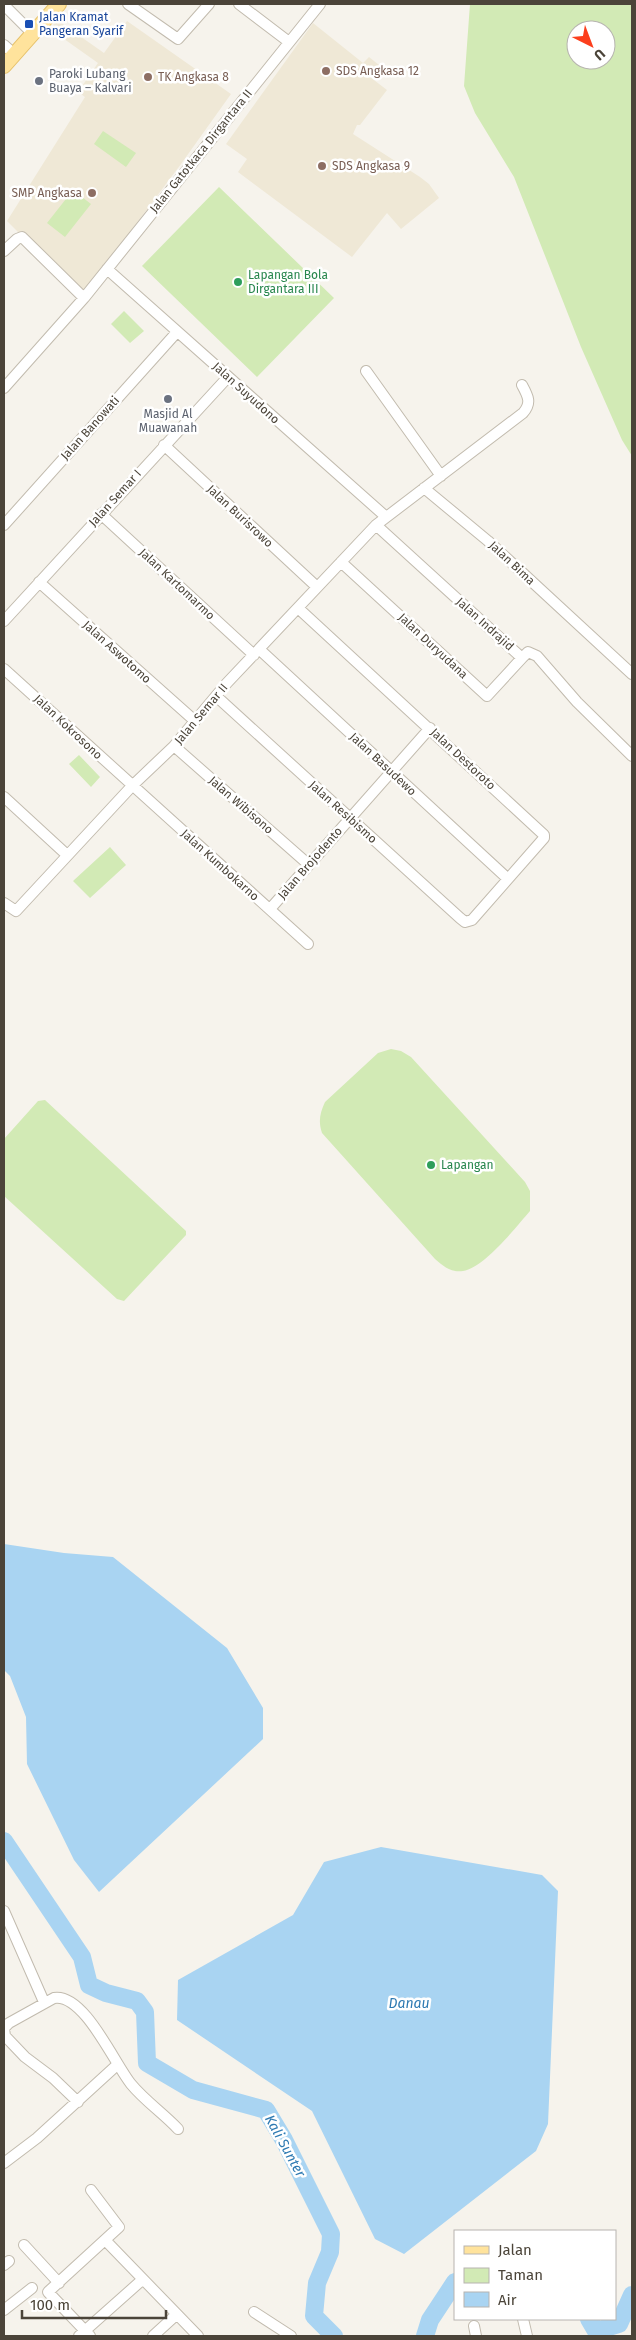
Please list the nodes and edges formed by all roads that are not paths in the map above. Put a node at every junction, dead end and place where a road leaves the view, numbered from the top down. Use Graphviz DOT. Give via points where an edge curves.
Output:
graph roads {
  1 [pos="4,4"];
  2 [pos="59,4"];
  3 [pos="128,4"];
  4 [pos="209,4"];
  5 [pos="238,4"];
  6 [pos="320,4"];
  7 [pos="32,33"];
  8 [pos="289,42"];
  9 [pos="6,57"];
  10 [pos="4,251"];
  11 [pos="107,269"];
  12 [pos="84,298"];
  13 [pos="177,332"];
  14 [pos="366,371"];
  15 [pos="228,377"];
  16 [pos="522,385"];
  17 [pos="4,388"];
  18 [pos="164,445"];
  19 [pos="441,476"];
  20 [pos="424,488"];
  21 [pos="101,514"];
  22 [pos="385,516"];
  23 [pos="376,524"];
  24 [pos="4,525"];
  25 [pos="341,562"];
  26 [pos="39,582"];
  27 [pos="318,587"];
  28 [pos="298,608"];
  29 [pos="4,621"];
  30 [pos="256,652"];
  31 [pos="522,658"];
  32 [pos="4,669"];
  33 [pos="632,674"];
  34 [pos="216,696"];
  35 [pos="195,721"];
  36 [pos="430,728"];
  37 [pos="174,746"];
  38 [pos="632,756"];
  39 [pos="391,771"];
  40 [pos="132,786"];
  41 [pos="4,797"];
  42 [pos="349,817"];
  43 [pos="67,855"];
  44 [pos="308,864"];
  45 [pos="507,878"];
  46 [pos="4,903"];
  47 [pos="270,909"];
  48 [pos="472,920"];
  49 [pos="308,944"];
  50 [pos="4,1912"];
  51 [pos="44,2002"];
  52 [pos="117,2065"];
  53 [pos="78,2102"];
  54 [pos="178,2129"];
  55 [pos="4,2163"];
  56 [pos="91,2190"];
  57 [pos="106,2241"];
  58 [pos="24,2245"];
  59 [pos="142,2280"];
  60 [pos="59,2283"];
  61 [pos="32,2288"];
  62 [pos="4,2310"];
  63 [pos="254,2312"];
  64 [pos="176,2315"];
  65 [pos="523,2320"];
  66 [pos="85,2334"];
  67 [pos="153,2336"];
  68 [pos="198,2336"];
  69 [pos="291,2336"];
  70 [pos="527,2336"];
  1 -- 7 [label="street"];
  2 -- 7 [label="main road"];
  3 -- 4 [label="street" via="178,39"];
  5 -- 8 [label="street"];
  6 -- 8 [label="street, Jalan Gatotkaca Dirgantara II"];
  7 -- 9 [label="main road"];
  8 -- 11 [label="street, Jalan Gatotkaca Dirgantara II"];
  10 -- 12 [label="street" via="16,238 22,237"];
  11 -- 12 [label="street, Jalan Gatotkaca Dirgantara II"];
  11 -- 13 [label="street, Jalan Suyudono"];
  12 -- 17 [label="street, Jalan Gatotkaca Dirgantara II"];
  13 -- 15 [label="street, Jalan Suyudono"];
  13 -- 24 [label="street, Jalan Banowati"];
  14 -- 19 [label="street"];
  15 -- 18 [label="street, Jalan Semar I"];
  15 -- 22 [label="street, Jalan Suyudono"];
  16 -- 19 [label="street" via="529,400 527,409"];
  18 -- 21 [label="street, Jalan Semar I"];
  18 -- 27 [label="street, Jalan Burisrowo"];
  19 -- 20 [label="street"];
  20 -- 22 [label="street"];
  20 -- 33 [label="street, Jalan Bima" via="488,541"];
  21 -- 26 [label="street, Jalan Semar I"];
  21 -- 30 [label="street, Jalan Kartomarmo"];
  22 -- 23 [label="street, Jalan Semar II"];
  23 -- 25 [label="street, Jalan Semar II"];
  23 -- 31 [label="street, Jalan Indrajid"];
  25 -- 27 [label="street, Jalan Semar II"];
  25 -- 31 [label="street, Jalan Duryudana" via="487,696"];
  26 -- 29 [label="street, Jalan Semar I"];
  26 -- 35 [label="street, Jalan Aswotomo"];
  27 -- 28 [label="street, Jalan Semar II"];
  28 -- 30 [label="street, Jalan Semar II"];
  28 -- 36 [label="street, Jalan Destoroto"];
  30 -- 34 [label="street, Jalan Semar II"];
  30 -- 39 [label="street, Jalan Basudewo"];
  31 -- 38 [label="street, Jalan Indrajid" via="528,652 537,656 577,702"];
  32 -- 40 [label="street, Jalan Kokrosono"];
  34 -- 35 [label="street, Jalan Semar II"];
  34 -- 42 [label="street, Jalan Resibismo"];
  35 -- 37 [label="street, Jalan Semar II"];
  36 -- 39 [label="street, Jalan Brojodento"];
  36 -- 45 [label="street, Jalan Destoroto" via="544,835"];
  37 -- 40 [label="street, Jalan Semar II"];
  37 -- 44 [label="street, Jalan Wibisono"];
  39 -- 42 [label="street, Jalan Brojodento"];
  39 -- 45 [label="street, Jalan Basudewo"];
  40 -- 43 [label="street, Jalan Semar II"];
  40 -- 47 [label="street, Jalan Kumbokarno"];
  41 -- 43 [label="street"];
  42 -- 44 [label="street, Jalan Brojodento"];
  42 -- 48 [label="street, Jalan Resibismo" via="460,918 466,922"];
  43 -- 46 [label="street, Jalan Semar II" via="16,910"];
  44 -- 47 [label="street, Jalan Brojodento"];
  45 -- 48 [label="street, Jalan Destoroto"];
  47 -- 49 [label="street, Jalan Kumbokarno"];
  50 -- 51 [label="street"];
  51 -- 52 [label="street" via="60,1997 80,2008"];
  51 -- 53 [label="street" via="9,2023 4,2028 5,2036"];
  52 -- 53 [label="street"];
  52 -- 54 [label="street" via="131,2085"];
  53 -- 55 [label="street"];
  56 -- 57 [label="street" via="119,2227"];
  57 -- 59 [label="street"];
  57 -- 60 [label="street"];
  58 -- 60 [label="street"];
  59 -- 64 [label="street"];
  59 -- 66 [label="street"];
  60 -- 66 [label="street" via="48,2292"];
  61 -- 62 [label="street"];
  63 -- 69 [label="street"];
  64 -- 67 [label="street"];
  64 -- 68 [label="street"];
  65 -- 70 [label="street"];
}
